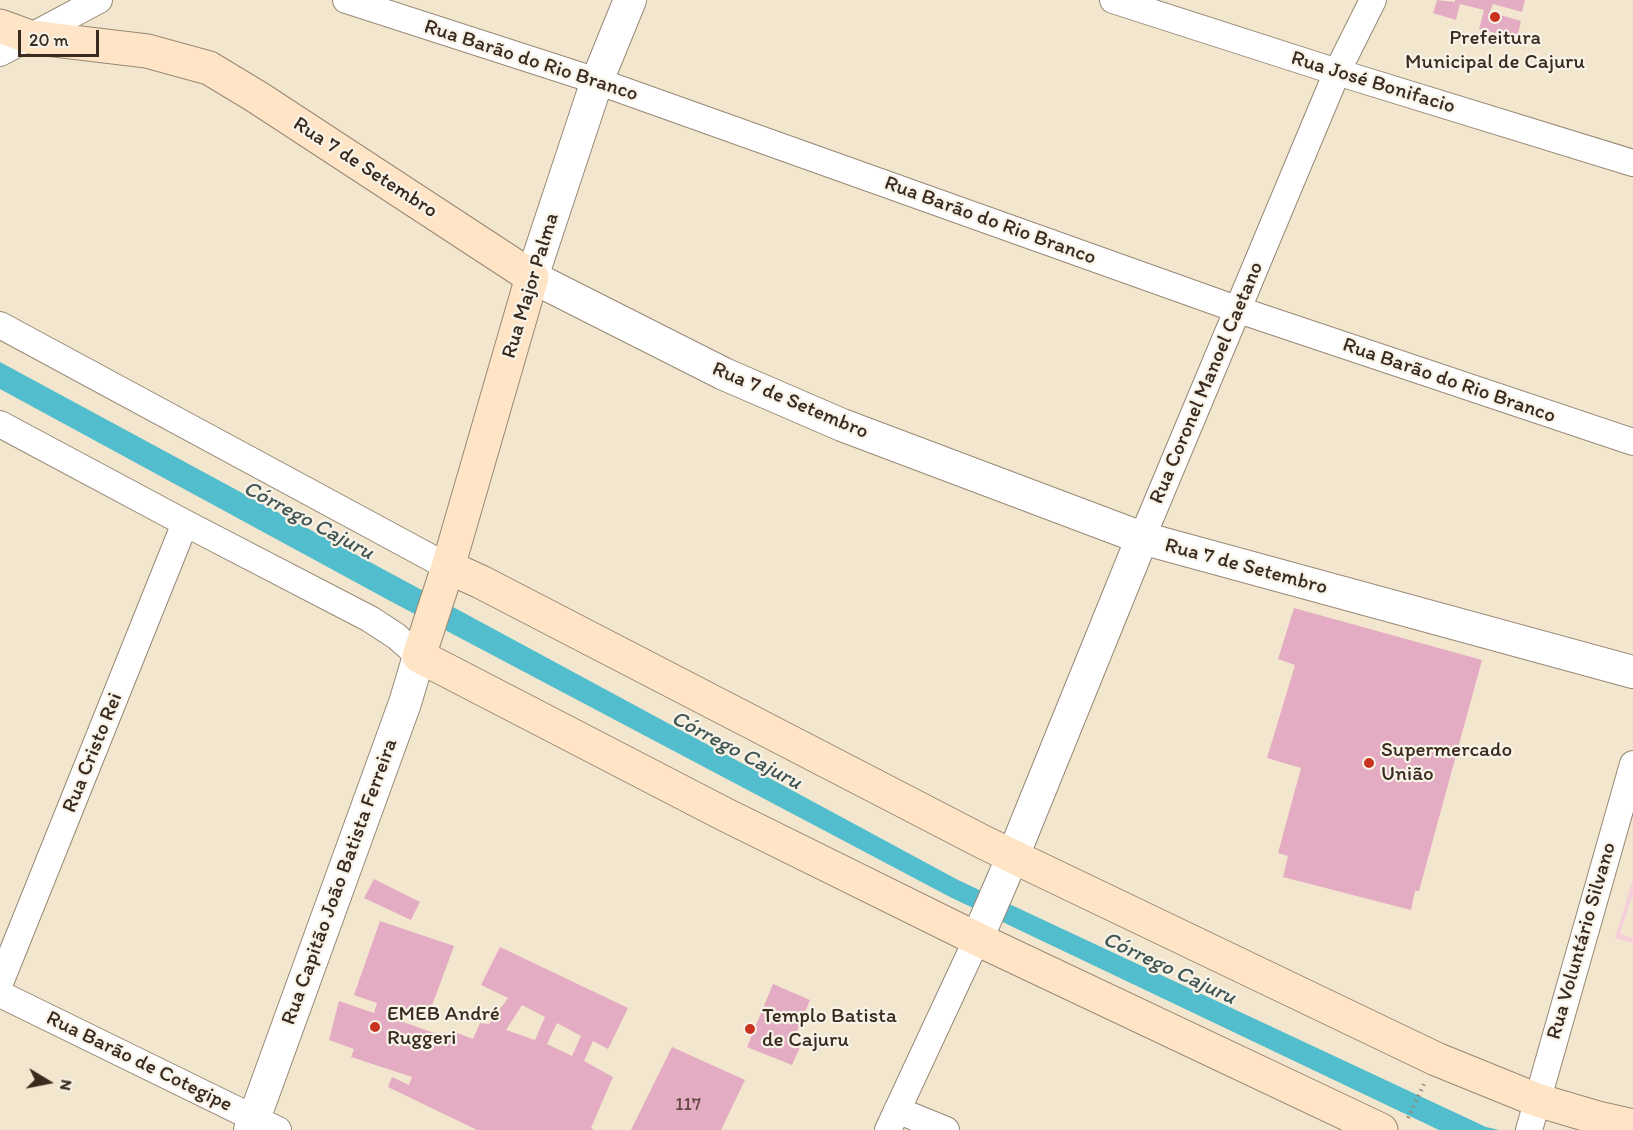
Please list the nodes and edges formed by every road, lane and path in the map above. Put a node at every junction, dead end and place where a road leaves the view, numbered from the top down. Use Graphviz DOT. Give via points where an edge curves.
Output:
graph roads {
  1 [pos="99,0"];
  2 [pos="346,0"];
  3 [pos="630,0"];
  4 [pos="1113,0"];
  5 [pos="1373,0"];
  6 [pos="0,26"];
  7 [pos="30,37"];
  8 [pos="0,53"];
  9 [pos="1337,72"];
  10 [pos="597,81"];
  11 [pos="1633,163"];
  12 [pos="532,277"];
  13 [pos="1239,310"];
  14 [pos="0,325"];
  15 [pos="0,424"];
  16 [pos="1633,442"];
  17 [pos="185,523"];
  18 [pos="1142,538"];
  19 [pos="446,572"];
  20 [pos="422,645"];
  21 [pos="1633,672"];
  22 [pos="1633,764"];
  23 [pos="1010,863"];
  24 [pos="981,930"];
  25 [pos="0,983"];
  26 [pos="0,994"];
  27 [pos="1436,1059"];
  28 [pos="1533,1116"];
  29 [pos="892,1120"];
  30 [pos="1394,1125"];
  31 [pos="261,1126"];
  32 [pos="1633,1126"];
  33 [pos="946,1130"];
  1 -- 7 [label="street"];
  2 -- 10 [label="street, Rua Barão do Rio Branco"];
  3 -- 10 [label="street, Rua Major Palma"];
  4 -- 9 [label="street, Rua José Bonifacio"];
  5 -- 9 [label="street, Rua Coronel Manoel Caetano"];
  6 -- 7 [label="main road, Rua 7 de Setembro"];
  7 -- 8 [label="street"];
  7 -- 12 [label="main road, Rua 7 de Setembro" via="147,51 209,68"];
  9 -- 11 [label="street, Rua José Bonifacio"];
  9 -- 13 [label="street, Rua Coronel Manoel Caetano"];
  10 -- 12 [label="street, Rua Major Palma"];
  10 -- 13 [label="street, Rua Barão do Rio Branco"];
  12 -- 18 [label="street, Rua 7 de Setembro" via="724,374 842,426"];
  12 -- 19 [label="main road, Rua Major Palma"];
  13 -- 16 [label="street, Rua Barão do Rio Branco"];
  13 -- 18 [label="street, Rua Coronel Manoel Caetano"];
  14 -- 19 [label="street"];
  15 -- 17 [label="street"];
  17 -- 20 [label="street" via="396,636"];
  17 -- 25 [label="street, Rua Cristo Rei"];
  18 -- 21 [label="street, Rua 7 de Setembro"];
  18 -- 23 [label="street, Rua Coronel Manoel Caetano"];
  19 -- 20 [label="main road, Rua Major Palma"];
  19 -- 23 [label="main road" via="481,582"];
  20 -- 24 [label="main road" via="724,814"];
  20 -- 31 [label="street, Rua Capitão João Batista Ferreira"];
  22 -- 28 [label="street, Rua Voluntário Silvano"];
  23 -- 24 [label="street, Rua Coronel Manoel Caetano"];
  23 -- 27 [label="main road"];
  24 -- 29 [label="street"];
  24 -- 30 [label="main road"];
  26 -- 31 [label="street, Rua Barão de Cotegipe"];
  27 -- 28 [label="main road"];
  27 -- 30 [label="path"];
  28 -- 32 [label="main road" via="1598,1118"];
  29 -- 33 [label="street"];
}
